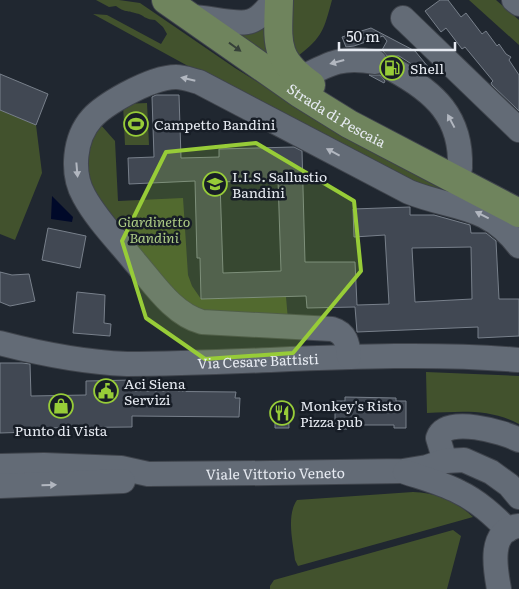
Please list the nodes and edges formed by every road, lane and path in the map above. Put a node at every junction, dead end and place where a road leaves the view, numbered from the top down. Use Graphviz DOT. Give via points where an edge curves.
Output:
graph roads {
  1 [pos="166,0"];
  2 [pos="274,0"];
  3 [pos="279,0"];
  4 [pos="514,0"];
  5 [pos="519,4"];
  6 [pos="192,17"];
  7 [pos="402,18"];
  8 [pos="301,78"];
  9 [pos="519,130"];
  10 [pos="460,168"];
  11 [pos="519,198"];
  12 [pos="519,213"];
  13 [pos="519,246"];
  14 [pos="0,343"];
  15 [pos="349,356"];
  16 [pos="519,360"];
  17 [pos="519,440"];
  18 [pos="436,464"];
  19 [pos="0,466"];
  20 [pos="403,471"];
  21 [pos="148,474"];
  22 [pos="0,486"];
  23 [pos="519,497"];
  24 [pos="509,532"];
  25 [pos="499,589"];
  1 -- 6 [label="main road, Strada di Pescaia"];
  2 -- 6 [label="street" via="250,22"];
  3 -- 8 [label="main road, Strada di Pescaia" via="280,50 289,67"];
  4 -- 5 [label="street"];
  6 -- 12 [label="main road, Strada di Pescaia, one-way" via="299,93 349,124"];
  7 -- 9 [label="street"];
  8 -- 10 [label="main road, Strada di Pescaia" via="355,113"];
  10 -- 8 [label="street, one-way" via="459,141 449,115 423,89 383,66 357,59 335,62"];
  10 -- 11 [label="main road, Strada di Pescaia"];
  13 -- 15 [label="street, one-way" via="506,231 484,215 409,192 186,78 164,79 132,91 93,117 81,137 76,162 81,190 110,232 168,300 191,318 202,322 336,330 347,342"];
  14 -- 15 [label="street, Via Cesare Battisti" via="74,359 127,364"];
  15 -- 16 [label="street, Via Cesare Battisti"];
  17 -- 18 [label="street" via="480,427 444,430 438,438"];
  18 -- 20 [label="street, Viale Vittorio Veneto"];
  18 -- 23 [label="street, Viale Vittorio Veneto" via="464,460 504,481"];
  18 -- 24 [label="street, Viale Vittorio Veneto" via="487,488 502,501"];
  19 -- 21 [label="street, Viale Vittorio Veneto" via="121,468"];
  20 -- 21 [label="street, Viale Vittorio Veneto"];
  20 -- 24 [label="street, Viale Vittorio Veneto" via="467,496"];
  22 -- 21 [label="street, Viale Vittorio Veneto, one-way" via="110,483"];
  24 -- 25 [label="street" via="496,567"];
}
